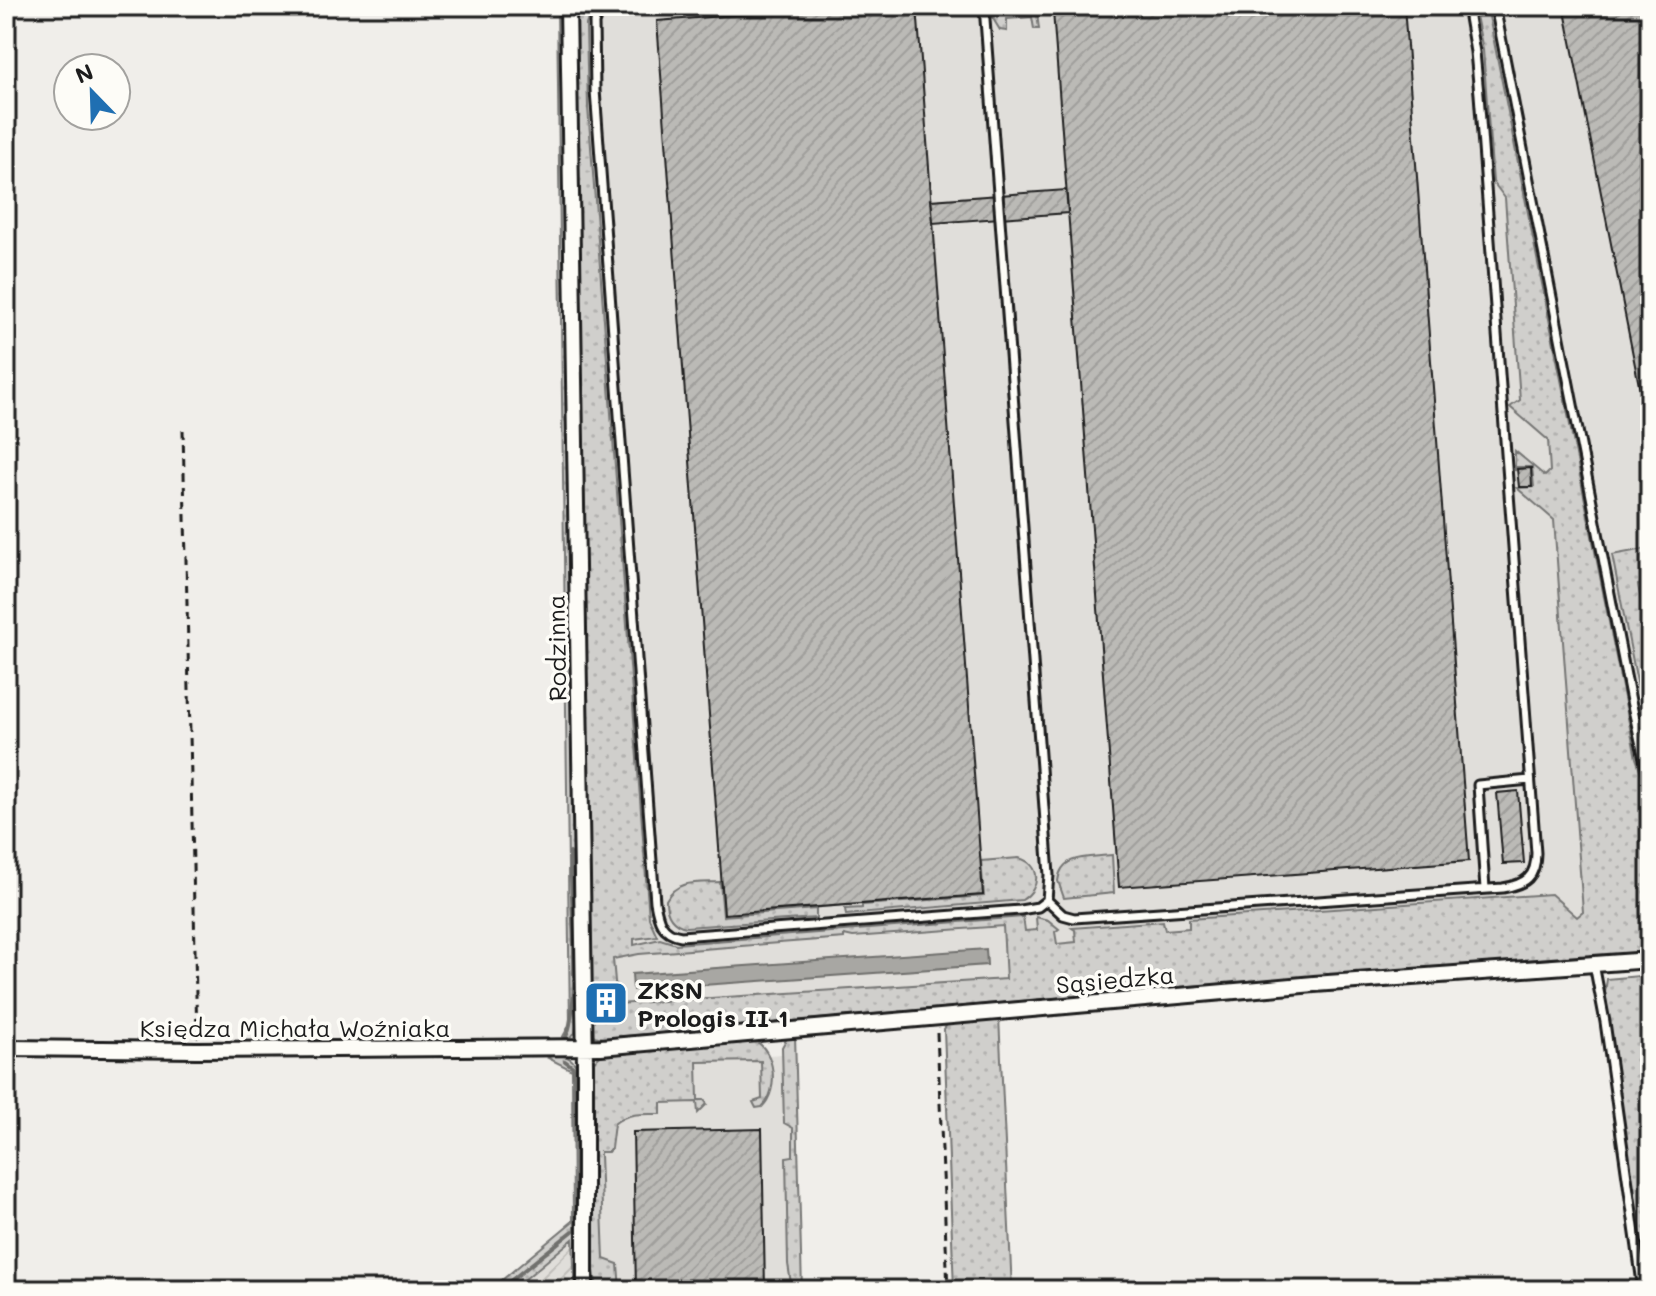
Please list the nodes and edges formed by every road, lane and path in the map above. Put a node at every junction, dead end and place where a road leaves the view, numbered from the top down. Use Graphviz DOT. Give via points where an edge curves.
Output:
graph roads {
  1 [pos="568,6"];
  2 [pos="605,6"];
  3 [pos="984,6"];
  4 [pos="1467,6"];
  5 [pos="1495,6"];
  6 [pos="183,430"];
  7 [pos="1650,721"];
  8 [pos="1636,723"];
  9 [pos="1650,771"];
  10 [pos="1530,780"];
  11 [pos="1485,889"];
  12 [pos="1047,900"];
  13 [pos="1650,960"];
  14 [pos="1594,964"];
  15 [pos="936,1017"];
  16 [pos="6,1048"];
  17 [pos="584,1048"];
  18 [pos="197,1050"];
  19 [pos="585,1290"];
  20 [pos="948,1290"];
  21 [pos="1643,1290"];
  1 -- 17 [label="street, Rodzinna"];
  2 -- 12 [label="lane" via="594,23 595,90 658,919 667,932 681,936 1020,910"];
  3 -- 12 [label="lane" via="1050,883"];
  4 -- 10 [label="lane" via="1477,71"];
  5 -- 8 [label="lane"];
  6 -- 18 [label="path"];
  7 -- 8 [label="lane"];
  8 -- 9 [label="lane"];
  10 -- 11 [label="lane" via="1535,871 1526,882"];
  10 -- 11 [label="lane" via="1478,785"];
  11 -- 12 [label="lane" via="1074,918"];
  13 -- 14 [label="street, Sąsiedzka"];
  14 -- 15 [label="street, Sąsiedzka"];
  14 -- 21 [label="lane"];
  15 -- 17 [label="street, Sąsiedzka"];
  15 -- 20 [label="path"];
  16 -- 18 [label="street, Księdza Michała Woźniaka"];
  17 -- 18 [label="street, Księdza Michała Woźniaka"];
  17 -- 19 [label="street, Rodzinna"];
}
